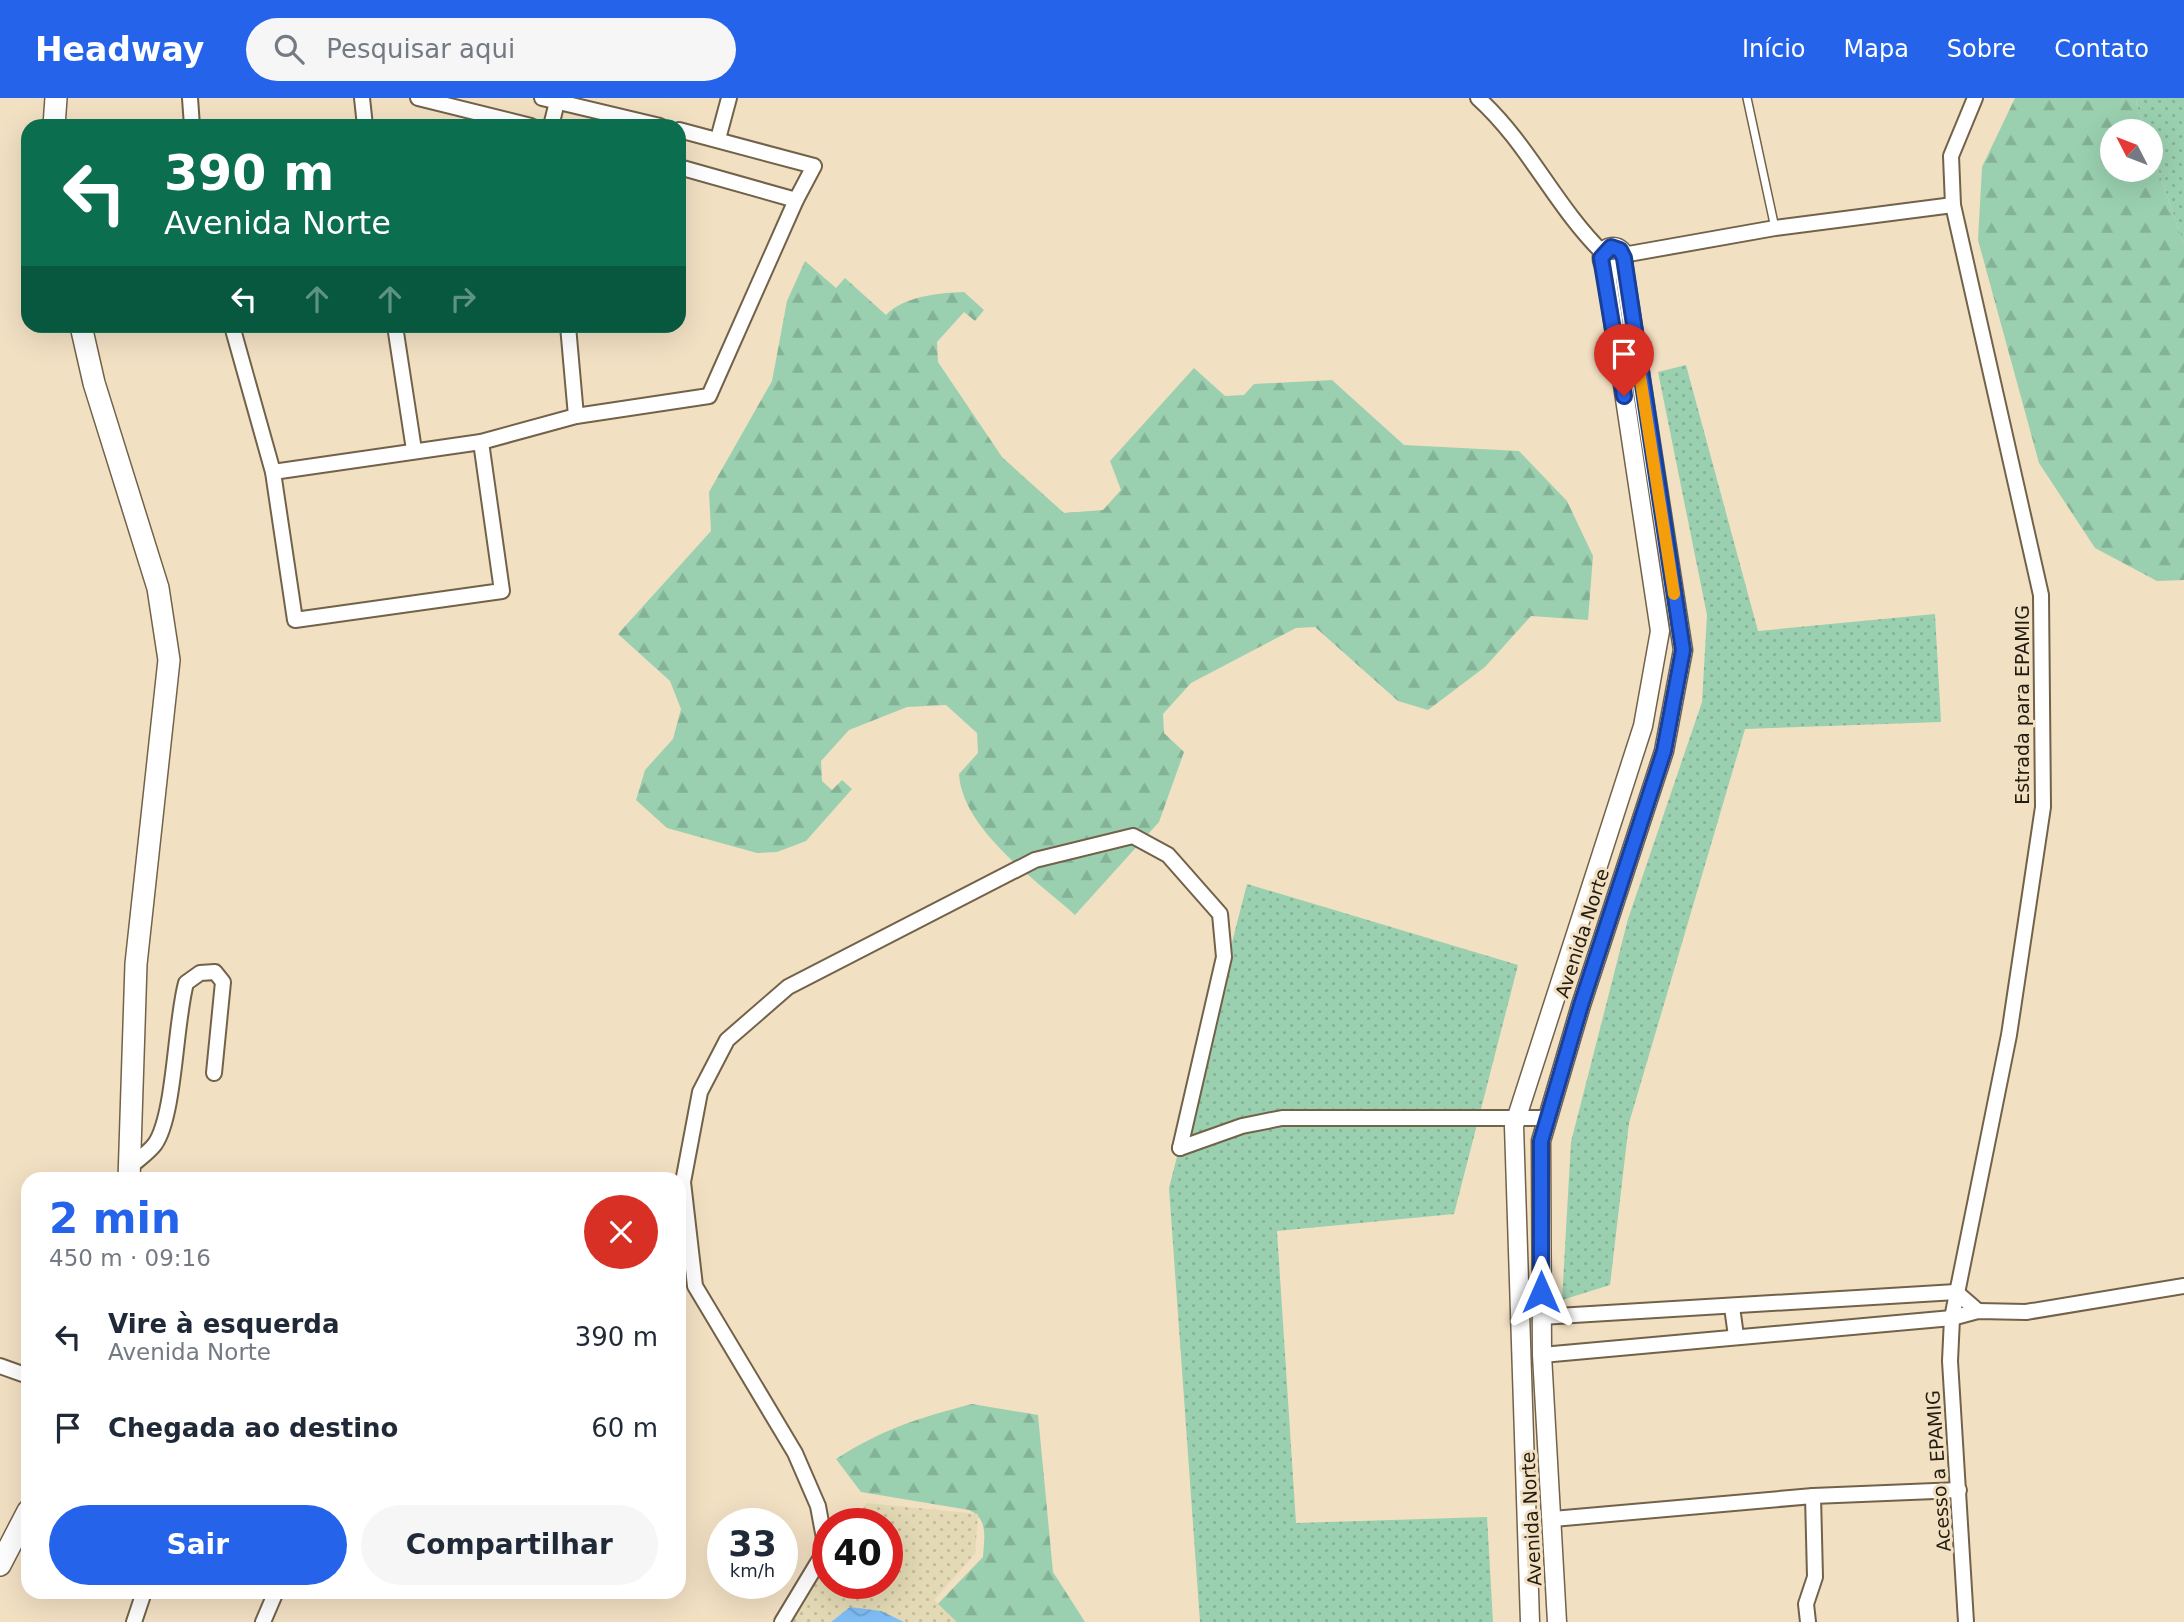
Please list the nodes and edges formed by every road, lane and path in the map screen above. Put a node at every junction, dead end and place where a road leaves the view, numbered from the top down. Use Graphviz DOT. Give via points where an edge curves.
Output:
graph roads {
  1 [pos="56,98"];
  2 [pos="190,98"];
  3 [pos="362,98"];
  4 [pos="418,98"];
  5 [pos="542,98"];
  6 [pos="729,98"];
  7 [pos="1478,98"];
  8 [pos="1747,98"];
  9 [pos="1975,98"];
  10 [pos="558,100"];
  11 [pos="54,119"];
  12 [pos="192,119"];
  13 [pos="364,119"];
  14 [pos="503,119"];
  15 [pos="553,119"];
  16 [pos="633,119"];
  17 [pos="686,132"];
  18 [pos="718,139"];
  19 [pos="686,169"];
  20 [pos="796,200"];
  21 [pos="1953,205"];
  22 [pos="1775,228"];
  23 [pos="1623,259"];
  24 [pos="1604,260"];
  25 [pos="83,333"];
  26 [pos="234,333"];
  27 [pos="396,333"];
  28 [pos="569,333"];
  29 [pos="576,416"];
  30 [pos="481,442"];
  31 [pos="414,450"];
  32 [pos="273,472"];
  33 [pos="214,1073"];
  34 [pos="1517,1118"];
  35 [pos="1547,1118"];
  36 [pos="130,1172"];
  37 [pos="131,1172"];
  38 [pos="685,1172"];
  39 [pos="686,1207"];
  40 [pos="2184,1286"];
  41 [pos="1956,1292"];
  42 [pos="1732,1307"];
  43 [pos="1978,1311"];
  44 [pos="1541,1317"];
  45 [pos="1952,1318"];
  46 [pos="1735,1336"];
  47 [pos="1542,1355"];
  48 [pos="0,1366"];
  49 [pos="21,1374"];
  50 [pos="1959,1490"];
  51 [pos="1813,1496"];
  52 [pos="1552,1518"];
  53 [pos="21,1524"];
  54 [pos="0,1565"];
  55 [pos="142,1599"];
  56 [pos="273,1599"];
  57 [pos="134,1622"];
  58 [pos="263,1622"];
  59 [pos="782,1622"];
  60 [pos="1530,1622"];
  61 [pos="1557,1622"];
  62 [pos="1808,1622"];
  63 [pos="1966,1622"];
  1 -- 11 [label="main road"];
  2 -- 12 [label="street"];
  3 -- 13 [label="street"];
  4 -- 14 [label="street"];
  5 -- 10 [label="street"];
  6 -- 18 [label="street"];
  7 -- 24 [label="street" via="1503,121"];
  8 -- 22 [label="lane"];
  9 -- 21 [label="street, Estrada para EPAMIG" via="1951,156"];
  10 -- 15 [label="street"];
  10 -- 16 [label="street"];
  17 -- 18 [label="street"];
  18 -- 20 [label="street" via="814,166"];
  19 -- 20 [label="street"];
  20 -- 29 [label="street" via="709,396"];
  21 -- 22 [label="street"];
  21 -- 41 [label="street, Estrada para EPAMIG" via="2041,595 2043,807 2009,1035"];
  22 -- 23 [label="street"];
  23 -- 24 [label="street" via="1615,270"];
  23 -- 35 [label="street, Avenida Norte" via="1683,650 1664,751"];
  24 -- 34 [label="street, Avenida Norte" via="1660,631 1643,726"];
  25 -- 36 [label="main road" via="158,588 169,660 136,964"];
  26 -- 32 [label="street"];
  27 -- 31 [label="street"];
  28 -- 29 [label="street"];
  29 -- 30 [label="street"];
  30 -- 31 [label="street"];
  30 -- 32 [label="street" via="502,590 295,620"];
  31 -- 32 [label="street"];
  33 -- 37 [label="street" via="223,982 215,971 200,973 186,983 166,1115 156,1143"];
  34 -- 35 [label="street"];
  34 -- 38 [label="street" via="1282,1118 1242,1126 1180,1148 1224,957 1220,914 1168,855 1133,836 1035,860 788,987 727,1040 699,1092"];
  34 -- 60 [label="street, Avenida Norte"];
  35 -- 44 [label="street, Avenida Norte" via="1541,1141"];
  39 -- 59 [label="street" via="695,1286 795,1452 818,1506 826,1549"];
  40 -- 43 [label="street" via="2026,1312"];
  41 -- 42 [label="street"];
  41 -- 43 [label="street"];
  41 -- 45 [label="street, Estrada para EPAMIG"];
  42 -- 44 [label="street"];
  42 -- 46 [label="street"];
  43 -- 45 [label="street"];
  44 -- 47 [label="street, Avenida Norte"];
  45 -- 46 [label="street"];
  45 -- 50 [label="street, Acesso a EPAMIG" via="1950,1361"];
  46 -- 47 [label="street"];
  47 -- 52 [label="street, Avenida Norte"];
  48 -- 49 [label="street"];
  50 -- 51 [label="street"];
  50 -- 63 [label="street, Acesso a EPAMIG"];
  51 -- 52 [label="street"];
  51 -- 62 [label="street" via="1815,1577 1806,1604"];
  52 -- 61 [label="street, Avenida Norte"];
  53 -- 54 [label="main road"];
  55 -- 57 [label="street"];
  56 -- 58 [label="street"];
}
